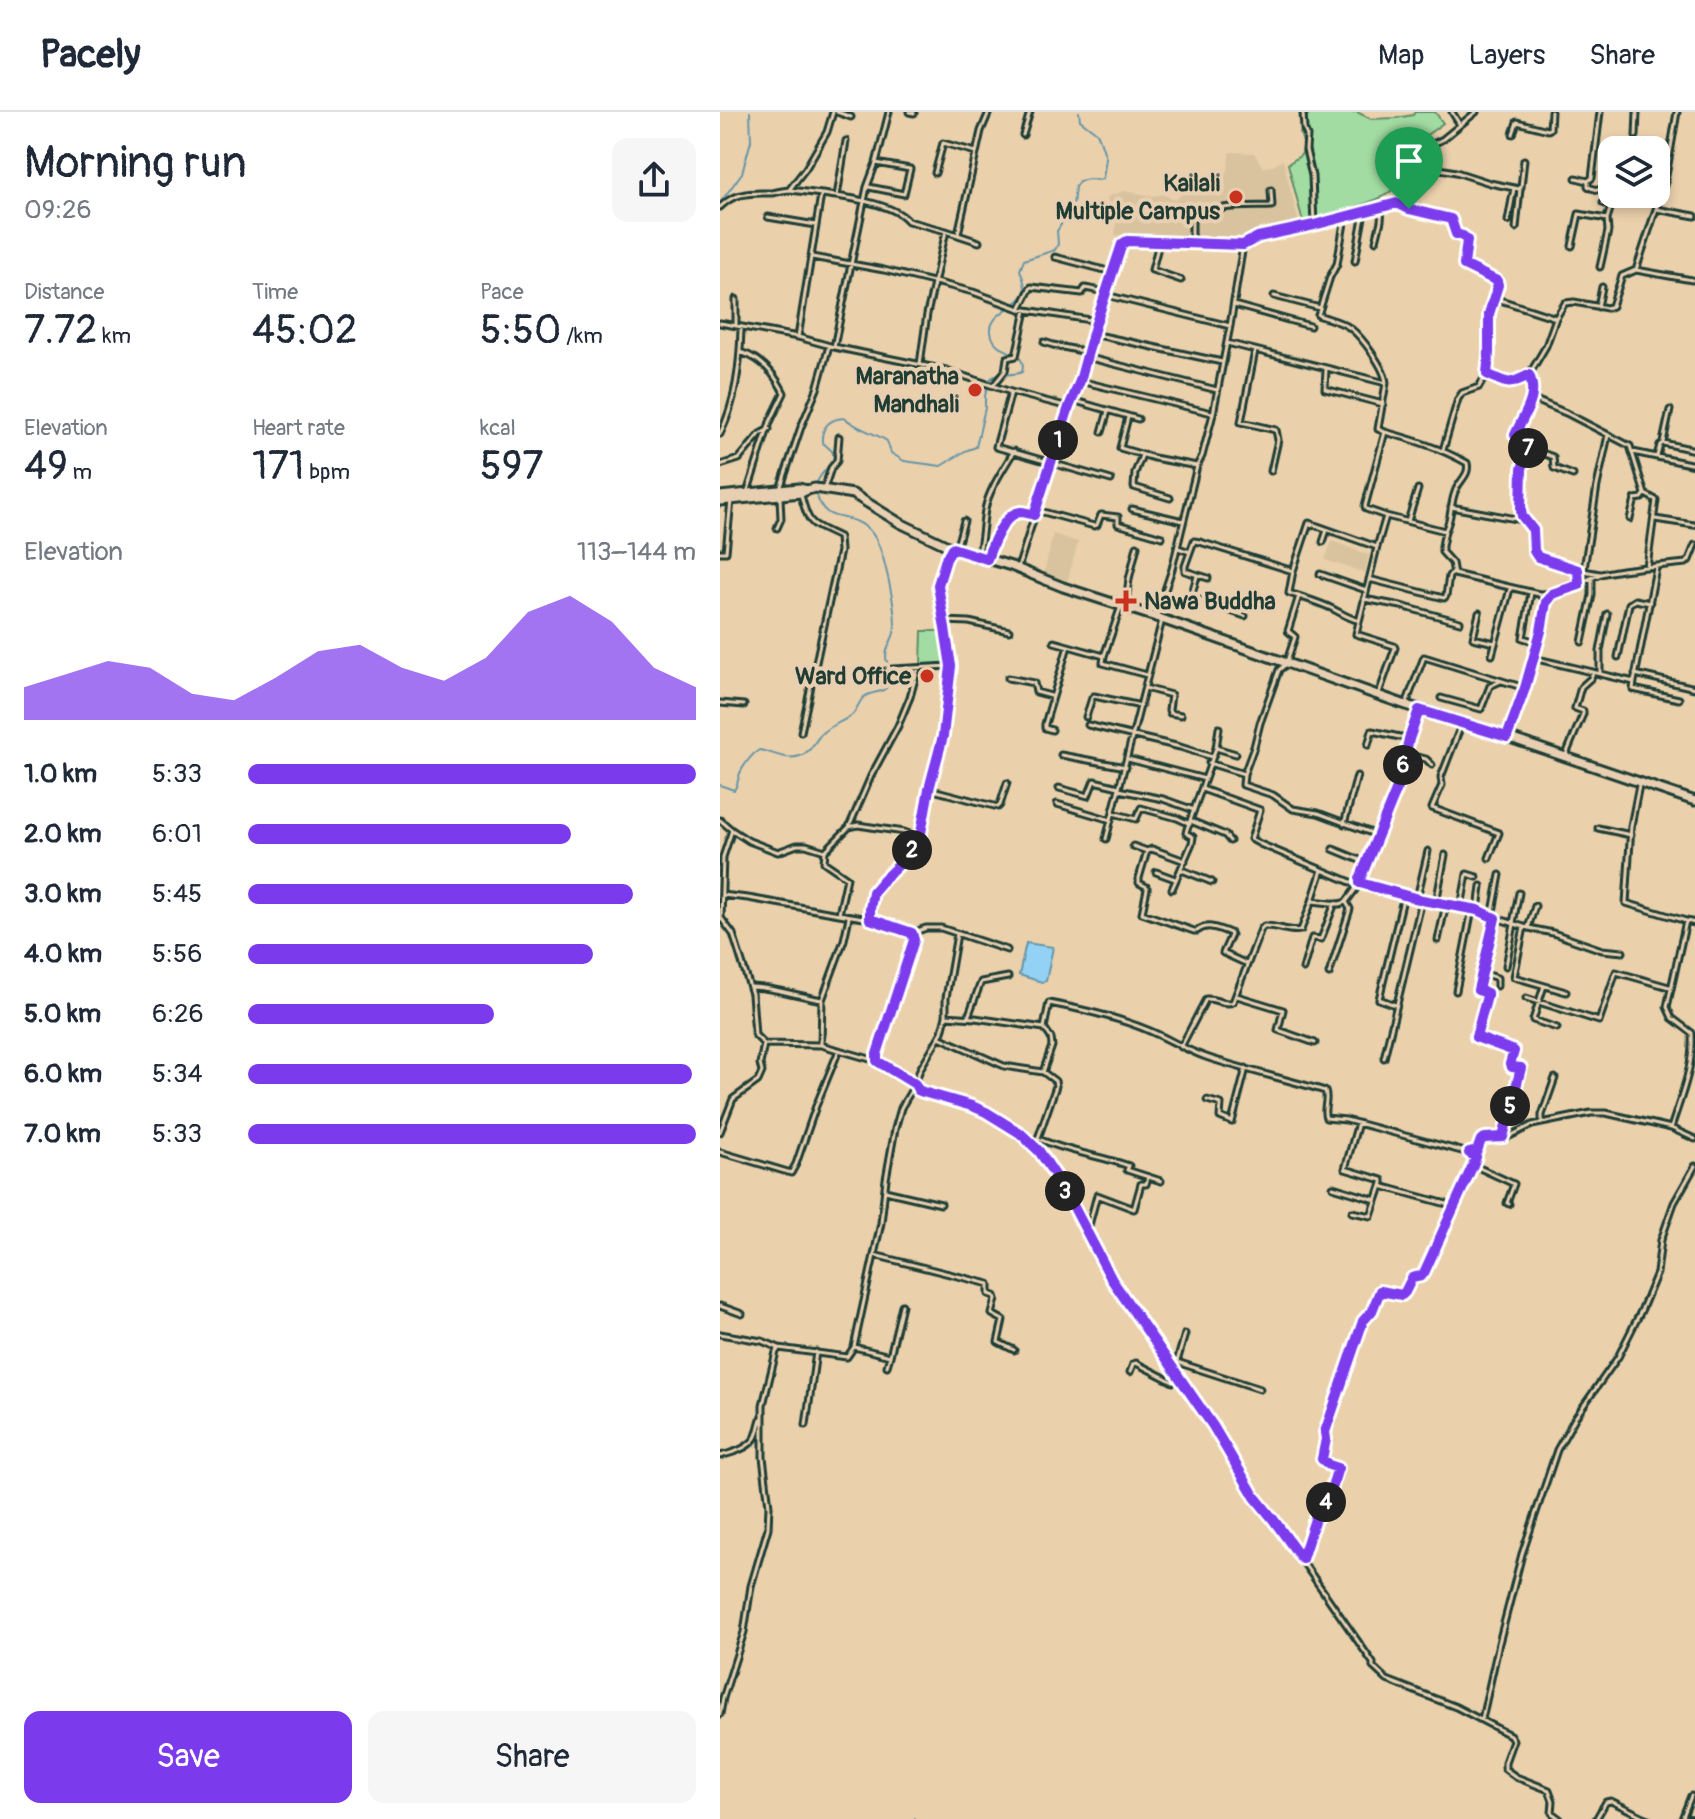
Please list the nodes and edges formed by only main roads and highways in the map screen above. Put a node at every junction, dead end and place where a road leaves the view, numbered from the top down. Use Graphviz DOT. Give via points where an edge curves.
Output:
graph roads {
  1 [pos="780,493"];
  2 [pos="720,498"];
  3 [pos="1695,801"];
  1 -- 2 [label="main road"];
  1 -- 2 [label="main road"];
  1 -- 3 [label="main road" via="799,488 853,494 954,548"];
}
